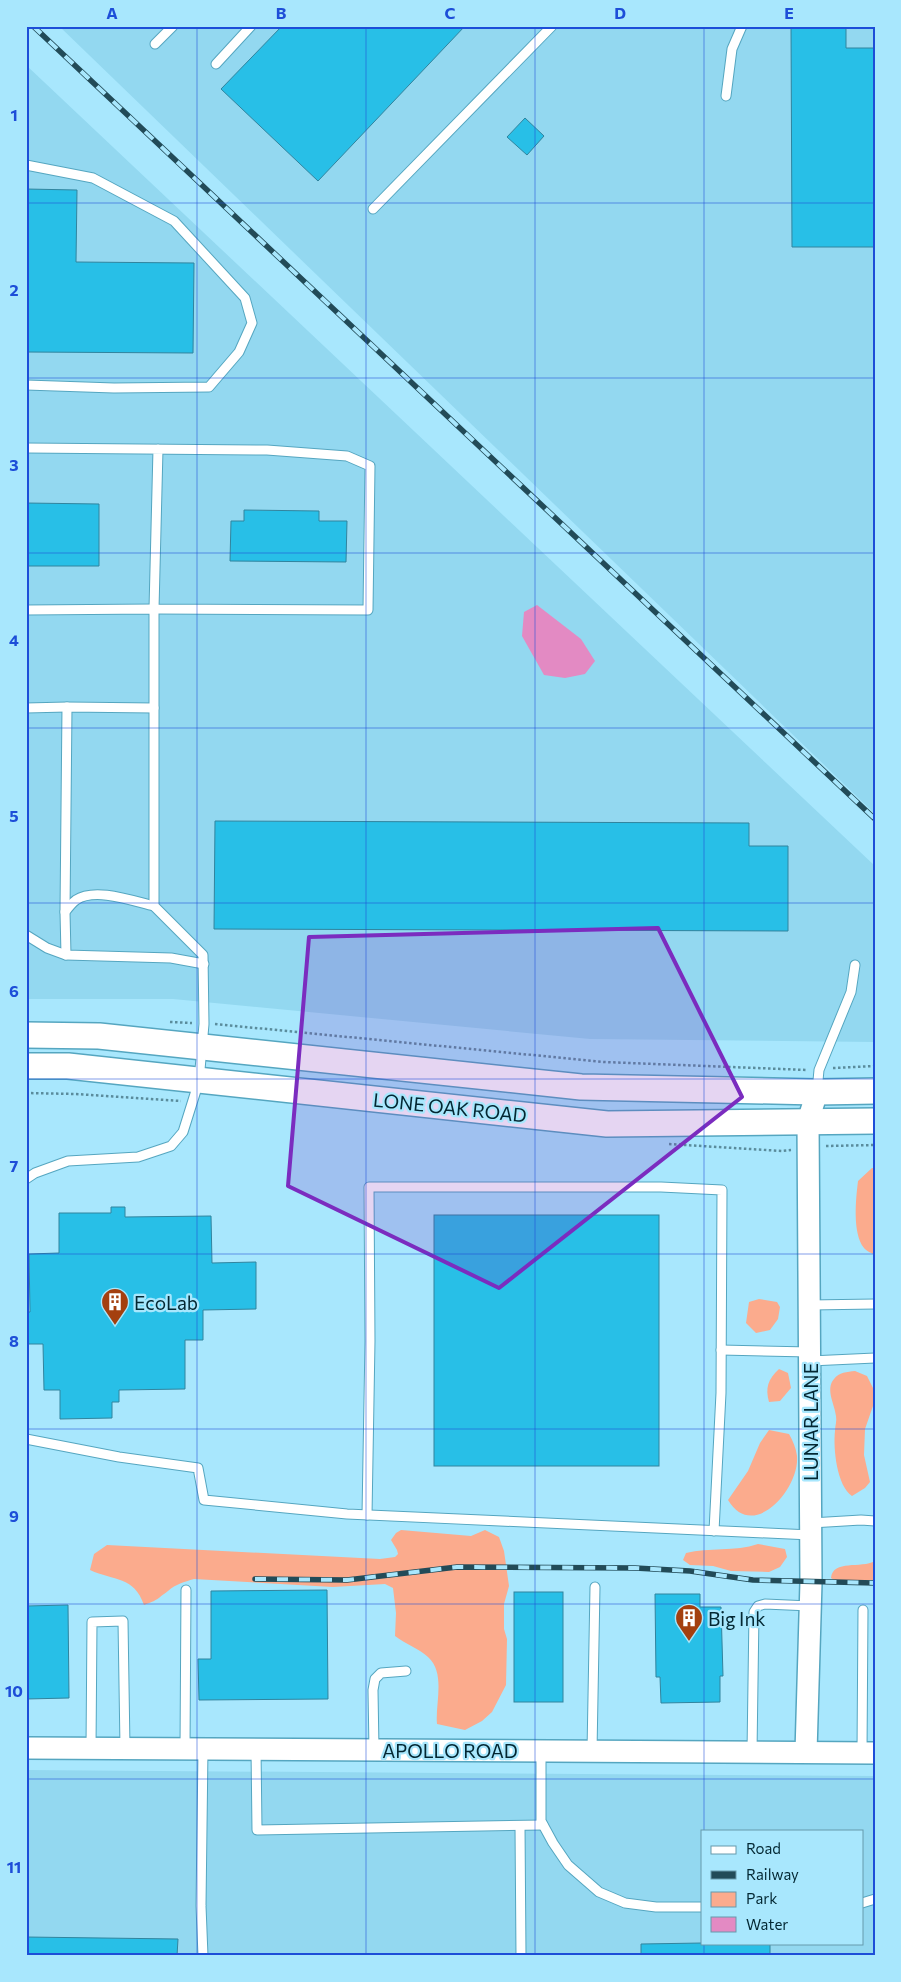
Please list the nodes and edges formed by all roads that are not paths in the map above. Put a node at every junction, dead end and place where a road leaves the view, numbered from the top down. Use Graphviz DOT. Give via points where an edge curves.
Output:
graph roads {
  1 [pos="174,26"];
  2 [pos="251,26"];
  3 [pos="552,26"];
  4 [pos="742,26"];
  5 [pos="155,44"];
  6 [pos="216,64"];
  7 [pos="726,96"];
  8 [pos="26,164"];
  9 [pos="373,209"];
  10 [pos="26,385"];
  11 [pos="26,448"];
  12 [pos="158,449"];
  13 [pos="154,609"];
  14 [pos="26,610"];
  15 [pos="67,707"];
  16 [pos="26,708"];
  17 [pos="154,708"];
  18 [pos="154,906"];
  19 [pos="65,912"];
  20 [pos="26,935"];
  21 [pos="66,955"];
  22 [pos="204,964"];
  23 [pos="855,965"];
  24 [pos="26,1034"];
  25 [pos="203,1036"];
  26 [pos="26,1066"];
  27 [pos="199,1081"];
  28 [pos="818,1081"];
  29 [pos="875,1091"];
  30 [pos="808,1121"];
  31 [pos="875,1121"];
  32 [pos="26,1179"];
  33 [pos="875,1304"];
  34 [pos="810,1305"];
  35 [pos="721,1350"];
  36 [pos="810,1356"];
  37 [pos="875,1358"];
  38 [pos="26,1439"];
  39 [pos="367,1516"];
  40 [pos="875,1521"];
  41 [pos="811,1529"];
  42 [pos="714,1531"];
  43 [pos="595,1587"];
  44 [pos="186,1590"];
  45 [pos="810,1606"];
  46 [pos="862,1610"];
  47 [pos="406,1671"];
  48 [pos="26,1748"];
  49 [pos="91,1748"];
  50 [pos="125,1748"];
  51 [pos="194,1749"];
  52 [pos="256,1749"];
  53 [pos="374,1750"];
  54 [pos="542,1751"];
  55 [pos="592,1751"];
  56 [pos="752,1752"];
  57 [pos="806,1752"];
  58 [pos="868,1753"];
  59 [pos="543,1825"];
  60 [pos="520,1826"];
  61 [pos="701,1907"];
  62 [pos="203,1956"];
  63 [pos="521,1956"];
  1 -- 5 [label="lane"];
  2 -- 6 [label="lane"];
  3 -- 9 [label="lane"];
  4 -- 7 [label="lane" via="732,49"];
  8 -- 10 [label="lane" via="92,178 174,221 245,298 252,323 239,352 209,387"];
  11 -- 12 [label="lane"];
  12 -- 13 [label="lane"];
  12 -- 13 [label="lane" via="267,450 347,456 370,466 368,610"];
  13 -- 14 [label="lane"];
  13 -- 17 [label="lane"];
  15 -- 16 [label="lane"];
  15 -- 17 [label="lane"];
  15 -- 19 [label="lane"];
  17 -- 18 [label="lane"];
  18 -- 19 [label="lane" via="108,895 88,895 75,900"];
  18 -- 22 [label="lane" via="203,955"];
  19 -- 21 [label="lane"];
  20 -- 21 [label="lane"];
  21 -- 22 [label="lane" via="170,958"];
  22 -- 25 [label="lane"];
  23 -- 28 [label="lane" via="851,992"];
  24 -- 25 [label="main road, LONE OAK ROAD"];
  25 -- 27 [label="lane"];
  25 -- 28 [label="main road, LONE OAK ROAD" via="581,1087"];
  26 -- 27 [label="main road, LONE OAK ROAD" via="68,1066"];
  27 -- 30 [label="main road, LONE OAK ROAD" via="607,1124"];
  27 -- 32 [label="lane" via="183,1132 171,1146 138,1157 68,1161"];
  28 -- 29 [label="main road, LONE OAK ROAD"];
  28 -- 30 [label="street, LUNAR LANE"];
  30 -- 31 [label="main road, LONE OAK ROAD"];
  30 -- 34 [label="street, LUNAR LANE"];
  33 -- 34 [label="lane"];
  34 -- 36 [label="street, LUNAR LANE"];
  35 -- 36 [label="lane"];
  35 -- 39 [label="lane" via="722,1190 369,1187"];
  35 -- 42 [label="lane"];
  36 -- 37 [label="lane"];
  36 -- 41 [label="street, LUNAR LANE"];
  38 -- 39 [label="lane" via="198,1468 204,1500"];
  39 -- 42 [label="lane"];
  40 -- 41 [label="lane" via="861,1520"];
  41 -- 42 [label="lane"];
  41 -- 45 [label="street, LUNAR LANE"];
  43 -- 55 [label="lane"];
  44 -- 51 [label="lane"];
  45 -- 56 [label="lane" via="765,1604 754,1612"];
  45 -- 57 [label="street, LUNAR LANE"];
  46 -- 58 [label="lane"];
  47 -- 53 [label="lane" via="381,1673 376,1679 373,1690"];
  48 -- 49 [label="street, APOLLO ROAD"];
  49 -- 50 [label="street, APOLLO ROAD"];
  49 -- 50 [label="lane" via="92,1622 124,1621"];
  50 -- 51 [label="street, APOLLO ROAD"];
  51 -- 52 [label="street, APOLLO ROAD"];
  51 -- 62 [label="lane"];
  52 -- 53 [label="street, APOLLO ROAD"];
  52 -- 60 [label="lane" via="257,1830"];
  53 -- 54 [label="street, APOLLO ROAD"];
  54 -- 55 [label="street, APOLLO ROAD"];
  54 -- 59 [label="lane"];
  55 -- 56 [label="street, APOLLO ROAD"];
  56 -- 57 [label="street, APOLLO ROAD"];
  57 -- 58 [label="street, APOLLO ROAD"];
  59 -- 60 [label="lane"];
  59 -- 61 [label="lane" via="568,1865 598,1892 625,1903"];
  60 -- 63 [label="lane"];
}
